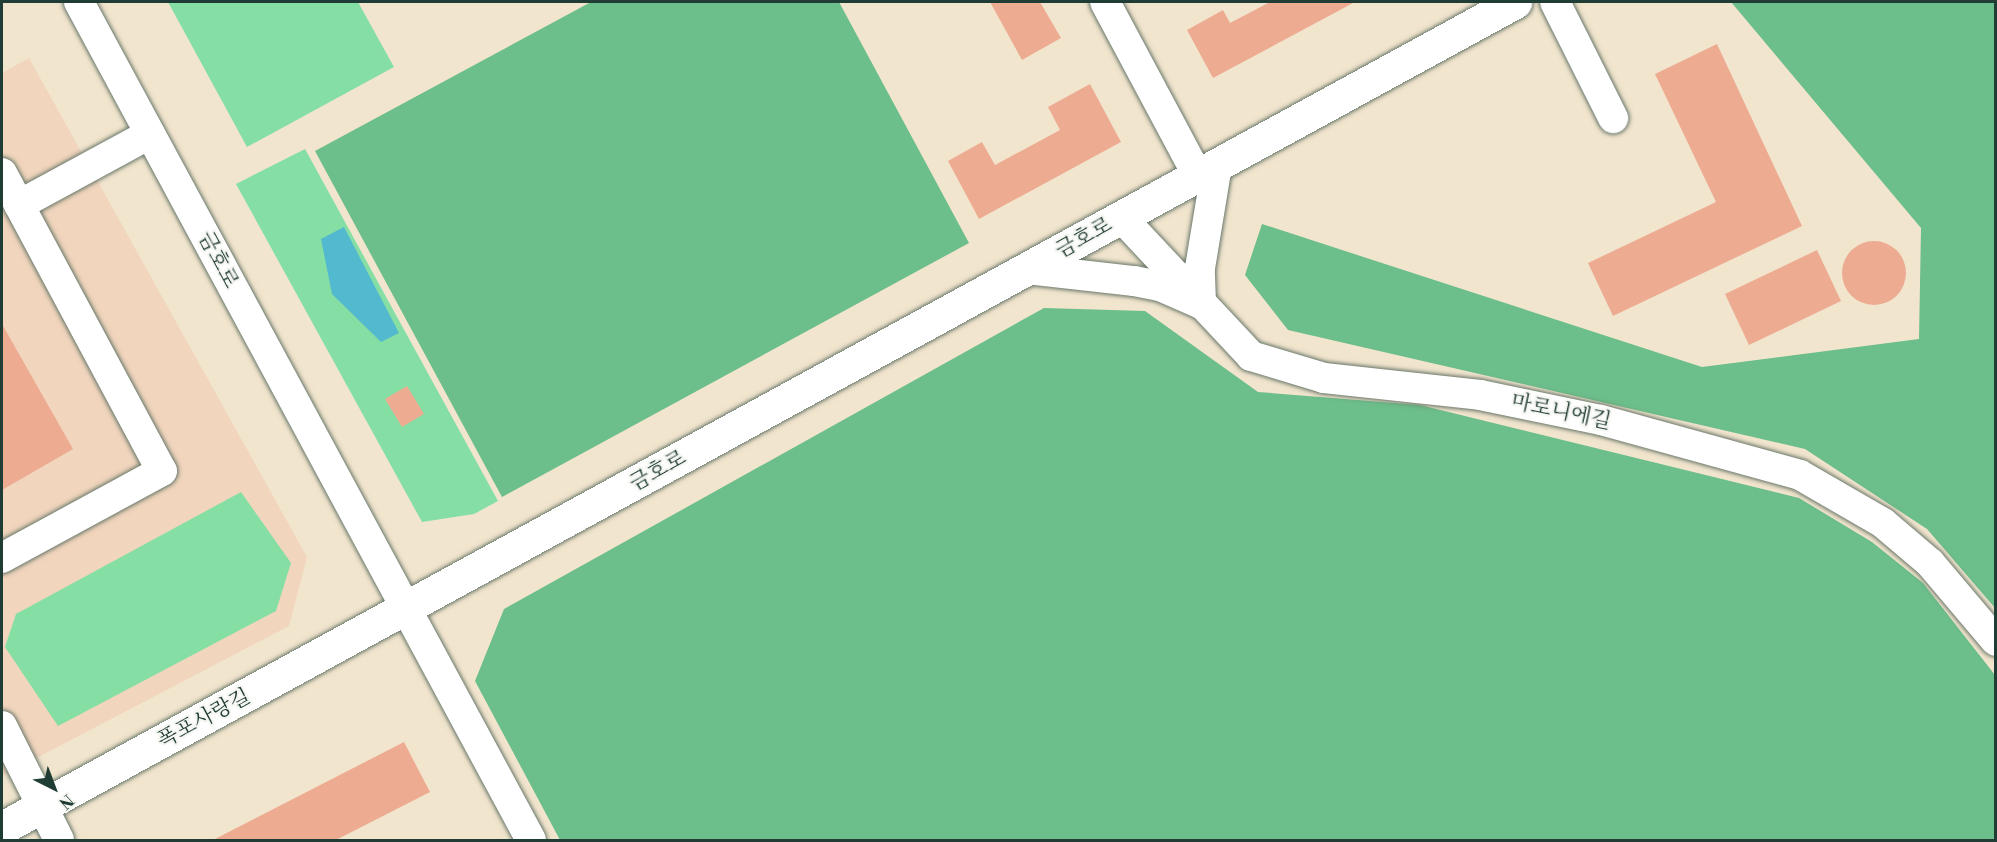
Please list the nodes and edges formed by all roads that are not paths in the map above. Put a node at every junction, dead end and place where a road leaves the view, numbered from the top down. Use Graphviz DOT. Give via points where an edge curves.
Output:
graph roads {
  1 [pos="79,2"];
  2 [pos="1105,2"];
  3 [pos="1515,2"];
  4 [pos="1555,2"];
  5 [pos="1613,118"];
  6 [pos="150,134"];
  7 [pos="1208,170"];
  8 [pos="2,173"];
  9 [pos="19,205"];
  10 [pos="1122,218"];
  11 [pos="1027,269"];
  12 [pos="1201,304"];
  13 [pos="2,558"];
  14 [pos="407,609"];
  15 [pos="1995,641"];
  16 [pos="2,726"];
  17 [pos="41,806"];
  18 [pos="2,828"];
  19 [pos="59,840"];
  20 [pos="531,840"];
  1 -- 6 [label="street, 금호로"];
  2 -- 7 [label="street"];
  3 -- 7 [label="street, 금호로"];
  4 -- 5 [label="street"];
  6 -- 9 [label="street"];
  6 -- 14 [label="street, 금호로"];
  7 -- 10 [label="street, 금호로"];
  7 -- 12 [label="street"];
  8 -- 9 [label="street"];
  9 -- 13 [label="street" via="162,471"];
  10 -- 11 [label="street, 금호로"];
  10 -- 12 [label="street, 마로니에길"];
  11 -- 12 [label="street" via="1134,280 1160,286"];
  11 -- 14 [label="street, 금호로"];
  12 -- 15 [label="street, 마로니에길" via="1251,356 1289,370 1513,401 1601,420 1800,476 1884,523 1930,563"];
  14 -- 17 [label="street, 폭포사랑길"];
  14 -- 20 [label="street"];
  16 -- 17 [label="street"];
  17 -- 18 [label="street, 폭포사랑길"];
  17 -- 19 [label="street"];
}
